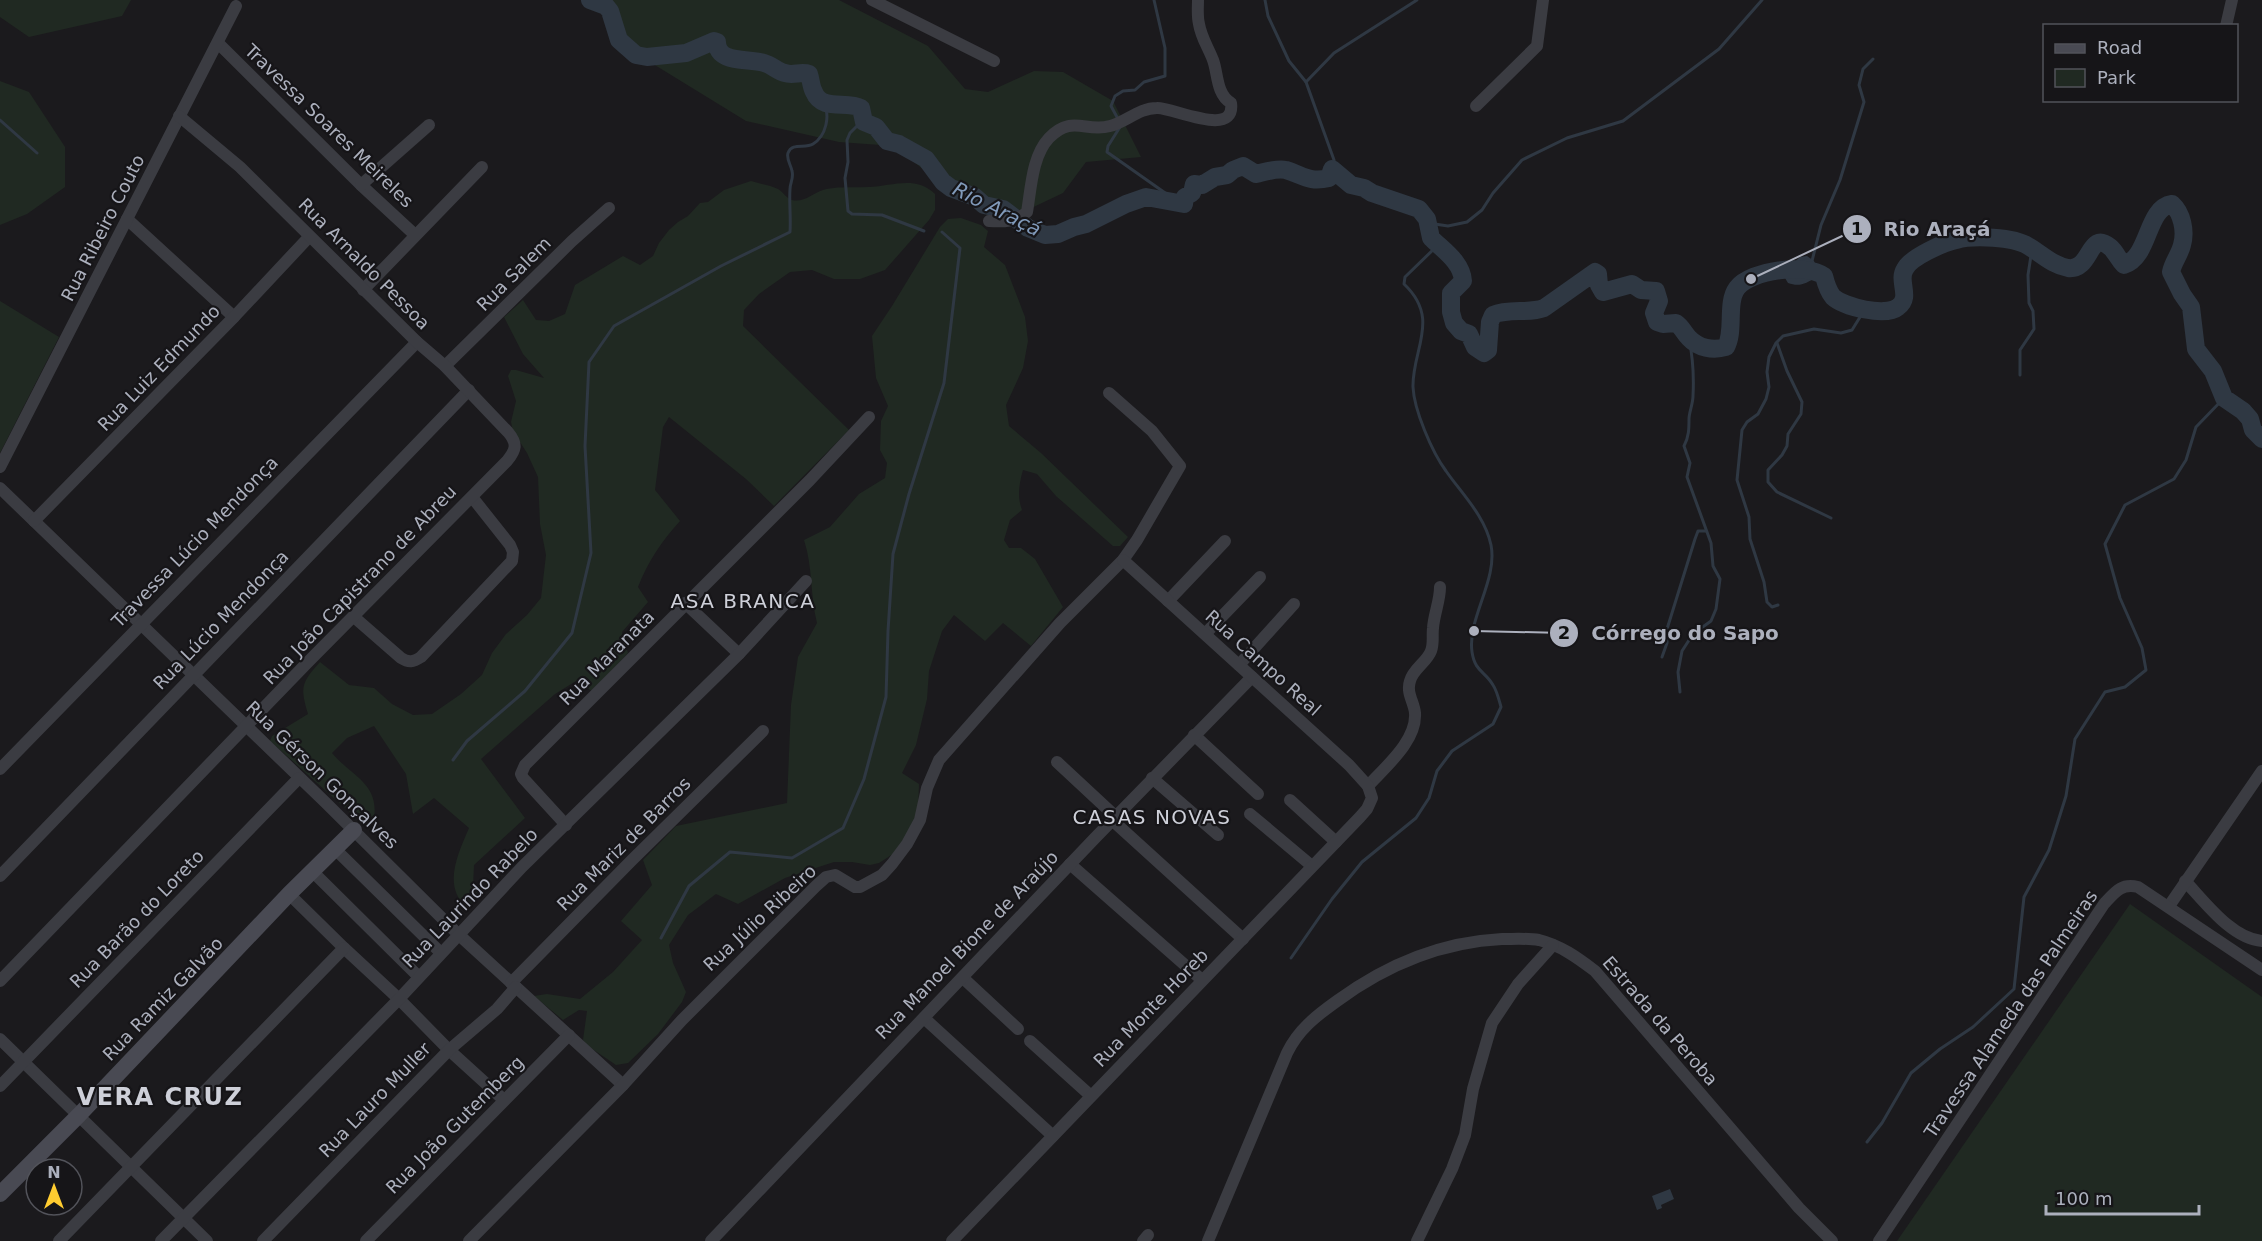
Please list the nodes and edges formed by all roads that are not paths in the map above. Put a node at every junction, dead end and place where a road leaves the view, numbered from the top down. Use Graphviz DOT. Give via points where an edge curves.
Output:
graph roads {
  1 [pos="872,0"];
  2 [pos="1197,0"];
  3 [pos="1543,0"];
  4 [pos="2232,0"];
  5 [pos="236,6"];
  6 [pos="2226,24"];
  7 [pos="218,42"];
  8 [pos="994,61"];
  9 [pos="1476,106"];
  10 [pos="179,116"];
  11 [pos="429,125"];
  12 [pos="482,166"];
  13 [pos="361,185"];
  14 [pos="609,208"];
  15 [pos="127,219"];
  16 [pos="989,221"];
  17 [pos="414,234"];
  18 [pos="309,237"];
  19 [pos="363,290"];
  20 [pos="234,317"];
  21 [pos="417,342"];
  22 [pos="445,366"];
  23 [pos="469,390"];
  24 [pos="1109,393"];
  25 [pos="869,417"];
  26 [pos="516,444"];
  27 [pos="0,467"];
  28 [pos="0,488"];
  29 [pos="472,497"];
  30 [pos="34,521"];
  31 [pos="1225,541"];
  32 [pos="1123,560"];
  33 [pos="1260,577"];
  34 [pos="806,581"];
  35 [pos="1440,587"];
  36 [pos="1168,601"];
  37 [pos="685,603"];
  38 [pos="1294,604"];
  39 [pos="354,617"];
  40 [pos="140,623"];
  41 [pos="1205,634"];
  42 [pos="739,654"];
  43 [pos="1239,665"];
  44 [pos="194,675"];
  45 [pos="1252,677"];
  46 [pos="246,728"];
  47 [pos="763,731"];
  48 [pos="1194,735"];
  49 [pos="1057,762"];
  50 [pos="0,769"];
  51 [pos="2262,771"];
  52 [pos="299,778"];
  53 [pos="1152,778"];
  54 [pos="1370,792"];
  55 [pos="1258,794"];
  56 [pos="1290,800"];
  57 [pos="1250,814"];
  58 [pos="1113,818"];
  59 [pos="566,825"];
  60 [pos="354,830"];
  61 [pos="1218,835"];
  62 [pos="1336,842"];
  63 [pos="335,849"];
  64 [pos="1070,864"];
  65 [pos="1312,866"];
  66 [pos="312,871"];
  67 [pos="0,876"];
  68 [pos="2185,881"];
  69 [pos="289,894"];
  70 [pos="2169,906"];
  71 [pos="458,934"];
  72 [pos="1242,939"];
  73 [pos="2262,941"];
  74 [pos="1553,945"];
  75 [pos="344,948"];
  76 [pos="441,953"];
  77 [pos="2262,970"];
  78 [pos="418,976"];
  79 [pos="963,978"];
  80 [pos="1202,980"];
  81 [pos="0,981"];
  82 [pos="514,985"];
  83 [pos="399,999"];
  84 [pos="924,1018"];
  85 [pos="1018,1029"];
  86 [pos="569,1035"];
  87 [pos="0,1039"];
  88 [pos="1030,1041"];
  89 [pos="449,1050"];
  90 [pos="24,1061"];
  91 [pos="622,1085"];
  92 [pos="0,1086"];
  93 [pos="1091,1096"];
  94 [pos="504,1100"];
  95 [pos="79,1115"];
  96 [pos="1053,1136"];
  97 [pos="131,1166"];
  98 [pos="0,1194"];
  99 [pos="183,1217"];
  100 [pos="59,1241"];
  101 [pos="161,1241"];
  102 [pos="207,1241"];
  103 [pos="263,1241"];
  104 [pos="366,1241"];
  105 [pos="469,1241"];
  106 [pos="711,1241"];
  107 [pos="952,1241"];
  108 [pos="1208,1241"];
  109 [pos="1417,1241"];
  110 [pos="1832,1241"];
  111 [pos="1879,1241"];
  1 -- 8 [label="street"];
  2 -- 16 [label="street" via="1198,23 1216,79 1231,103 1231,112 1209,121 1152,108 1114,125 1098,128 1081,124 1060,129 1041,152 1027,212 1005,222"];
  3 -- 9 [label="street" via="1537,46"];
  4 -- 6 [label="street"];
  5 -- 7 [label="street, Rua Ribeiro Couto"];
  7 -- 10 [label="street, Rua Ribeiro Couto"];
  7 -- 13 [label="street, Travessa Soares Meireles"];
  10 -- 15 [label="street, Rua Ribeiro Couto"];
  10 -- 18 [label="street, Rua Arnaldo Pessoa" via="240,167"];
  11 -- 13 [label="street"];
  12 -- 17 [label="street"];
  13 -- 17 [label="street, Travessa Soares Meireles"];
  14 -- 22 [label="street, Rua Salem"];
  15 -- 20 [label="street"];
  15 -- 27 [label="street, Rua Ribeiro Couto"];
  17 -- 19 [label="street"];
  18 -- 19 [label="street, Rua Arnaldo Pessoa"];
  18 -- 20 [label="street, Rua Luiz Edmundo"];
  19 -- 21 [label="street, Rua Arnaldo Pessoa"];
  20 -- 30 [label="street, Rua Luiz Edmundo"];
  21 -- 22 [label="street, Rua Arnaldo Pessoa"];
  21 -- 40 [label="street, Travessa Lúcio Mendonça"];
  22 -- 23 [label="street, Rua Arnaldo Pessoa"];
  23 -- 26 [label="street, Rua Arnaldo Pessoa"];
  23 -- 44 [label="street, Rua Lúcio Mendonça"];
  24 -- 32 [label="street" via="1152,431 1180,466"];
  25 -- 37 [label="street, Rua Maranata"];
  26 -- 29 [label="street, Rua João Capistrano de Abreu" via="507,461"];
  28 -- 30 [label="street, Rua Gérson Gonçalves"];
  29 -- 39 [label="street, Rua João Capistrano de Abreu"];
  29 -- 39 [label="street" via="510,545 512,561 421,657 406,662"];
  30 -- 40 [label="street, Rua Gérson Gonçalves"];
  31 -- 36 [label="street"];
  32 -- 36 [label="street, Rua Campo Real"];
  32 -- 91 [label="street, Rua Júlio Ribeiro" via="1060,623 939,760 920,820 882,875 860,887 836,875 825,877 721,979"];
  33 -- 41 [label="street"];
  34 -- 42 [label="street, Rua Laurindo Rabelo"];
  35 -- 54 [label="street, Rua Monte Horeb" via="1431,654 1410,681 1409,696 1415,712 1412,731"];
  36 -- 41 [label="street, Rua Campo Real"];
  37 -- 42 [label="street"];
  37 -- 59 [label="street, Rua Maranata" via="522,770 526,783"];
  38 -- 43 [label="street"];
  39 -- 46 [label="street, Rua João Capistrano de Abreu"];
  40 -- 44 [label="street, Rua Gérson Gonçalves"];
  40 -- 50 [label="street, Travessa Lúcio Mendonça"];
  41 -- 43 [label="street, Rua Campo Real"];
  42 -- 59 [label="street, Rua Laurindo Rabelo"];
  43 -- 45 [label="street, Rua Campo Real"];
  44 -- 46 [label="street, Rua Gérson Gonçalves"];
  44 -- 67 [label="street, Rua Lúcio Mendonça"];
  45 -- 48 [label="street, Rua Manoel Bione de Araújo"];
  45 -- 54 [label="street, Rua Campo Real" via="1349,765"];
  46 -- 52 [label="street, Rua Gérson Gonçalves"];
  46 -- 81 [label="street, Rua João Capistrano de Abreu"];
  47 -- 82 [label="street, Rua Mariz de Barros" via="632,860"];
  48 -- 53 [label="street, Rua Manoel Bione de Araújo"];
  48 -- 55 [label="street"];
  49 -- 58 [label="street"];
  51 -- 68 [label="street"];
  52 -- 60 [label="street, Rua Gérson Gonçalves"];
  52 -- 90 [label="street, Rua Barão do Loreto"];
  53 -- 58 [label="street, Rua Manoel Bione de Araújo"];
  53 -- 61 [label="street"];
  54 -- 62 [label="street, Rua Monte Horeb" via="1367,809"];
  56 -- 62 [label="street"];
  57 -- 65 [label="street"];
  58 -- 64 [label="street, Rua Manoel Bione de Araújo"];
  58 -- 72 [label="street"];
  59 -- 71 [label="street, Rua Laurindo Rabelo"];
  60 -- 63 [label="street, Rua Ramiz Galvão"];
  60 -- 71 [label="street, Rua Gérson Gonçalves"];
  62 -- 65 [label="street, Rua Monte Horeb"];
  63 -- 66 [label="street, Rua Ramiz Galvão"];
  63 -- 76 [label="street"];
  64 -- 79 [label="street, Rua Manoel Bione de Araújo"];
  64 -- 80 [label="street"];
  65 -- 72 [label="street, Rua Monte Horeb"];
  66 -- 69 [label="street, Rua Ramiz Galvão"];
  66 -- 78 [label="street"];
  68 -- 70 [label="street"];
  68 -- 73 [label="street" via="2240,935"];
  69 -- 75 [label="street"];
  69 -- 95 [label="street, Rua Ramiz Galvão"];
  70 -- 77 [label="street, Travessa Alameda das Palmeiras"];
  70 -- 111 [label="street, Travessa Alameda das Palmeiras" via="2138,887 2125,885 2116,890"];
  71 -- 76 [label="street, Rua Laurindo Rabelo"];
  71 -- 82 [label="street, Rua Gérson Gonçalves"];
  72 -- 80 [label="street, Rua Monte Horeb"];
  74 -- 108 [label="street, Estrada da Peroba" via="1537,940 1489,940 1418,956 1354,988 1308,1023 1287,1053"];
  74 -- 109 [label="street" via="1518,984 1492,1023 1473,1089 1465,1135"];
  74 -- 110 [label="street, Estrada da Peroba" via="1595,971 1791,1199"];
  75 -- 83 [label="street"];
  75 -- 97 [label="street"];
  76 -- 78 [label="street, Rua Laurindo Rabelo"];
  78 -- 83 [label="street, Rua Laurindo Rabelo"];
  79 -- 84 [label="street, Rua Manoel Bione de Araújo"];
  79 -- 85 [label="street"];
  80 -- 93 [label="street, Rua Monte Horeb"];
  82 -- 86 [label="street, Rua Gérson Gonçalves"];
  82 -- 89 [label="street, Rua Lauro Muller" via="497,1009"];
  83 -- 89 [label="street"];
  83 -- 99 [label="street, Rua Laurindo Rabelo"];
  84 -- 96 [label="street"];
  84 -- 106 [label="street, Rua Manoel Bione de Araújo"];
  86 -- 91 [label="street, Rua Gérson Gonçalves"];
  86 -- 94 [label="street, Rua João Gutemberg"];
  87 -- 90 [label="street"];
  88 -- 93 [label="street"];
  89 -- 94 [label="street"];
  89 -- 103 [label="street, Rua Lauro Muller"];
  90 -- 92 [label="street, Rua Barão do Loreto"];
  90 -- 95 [label="street"];
  91 -- 105 [label="street, Rua Júlio Ribeiro"];
  93 -- 96 [label="street, Rua Monte Horeb"];
  94 -- 104 [label="street, Rua João Gutemberg"];
  95 -- 97 [label="street"];
  95 -- 98 [label="street, Rua Ramiz Galvão"];
  96 -- 107 [label="street, Rua Monte Horeb"];
  97 -- 99 [label="street"];
  97 -- 100 [label="street"];
  99 -- 101 [label="street, Rua Laurindo Rabelo"];
  99 -- 102 [label="street"];
}
